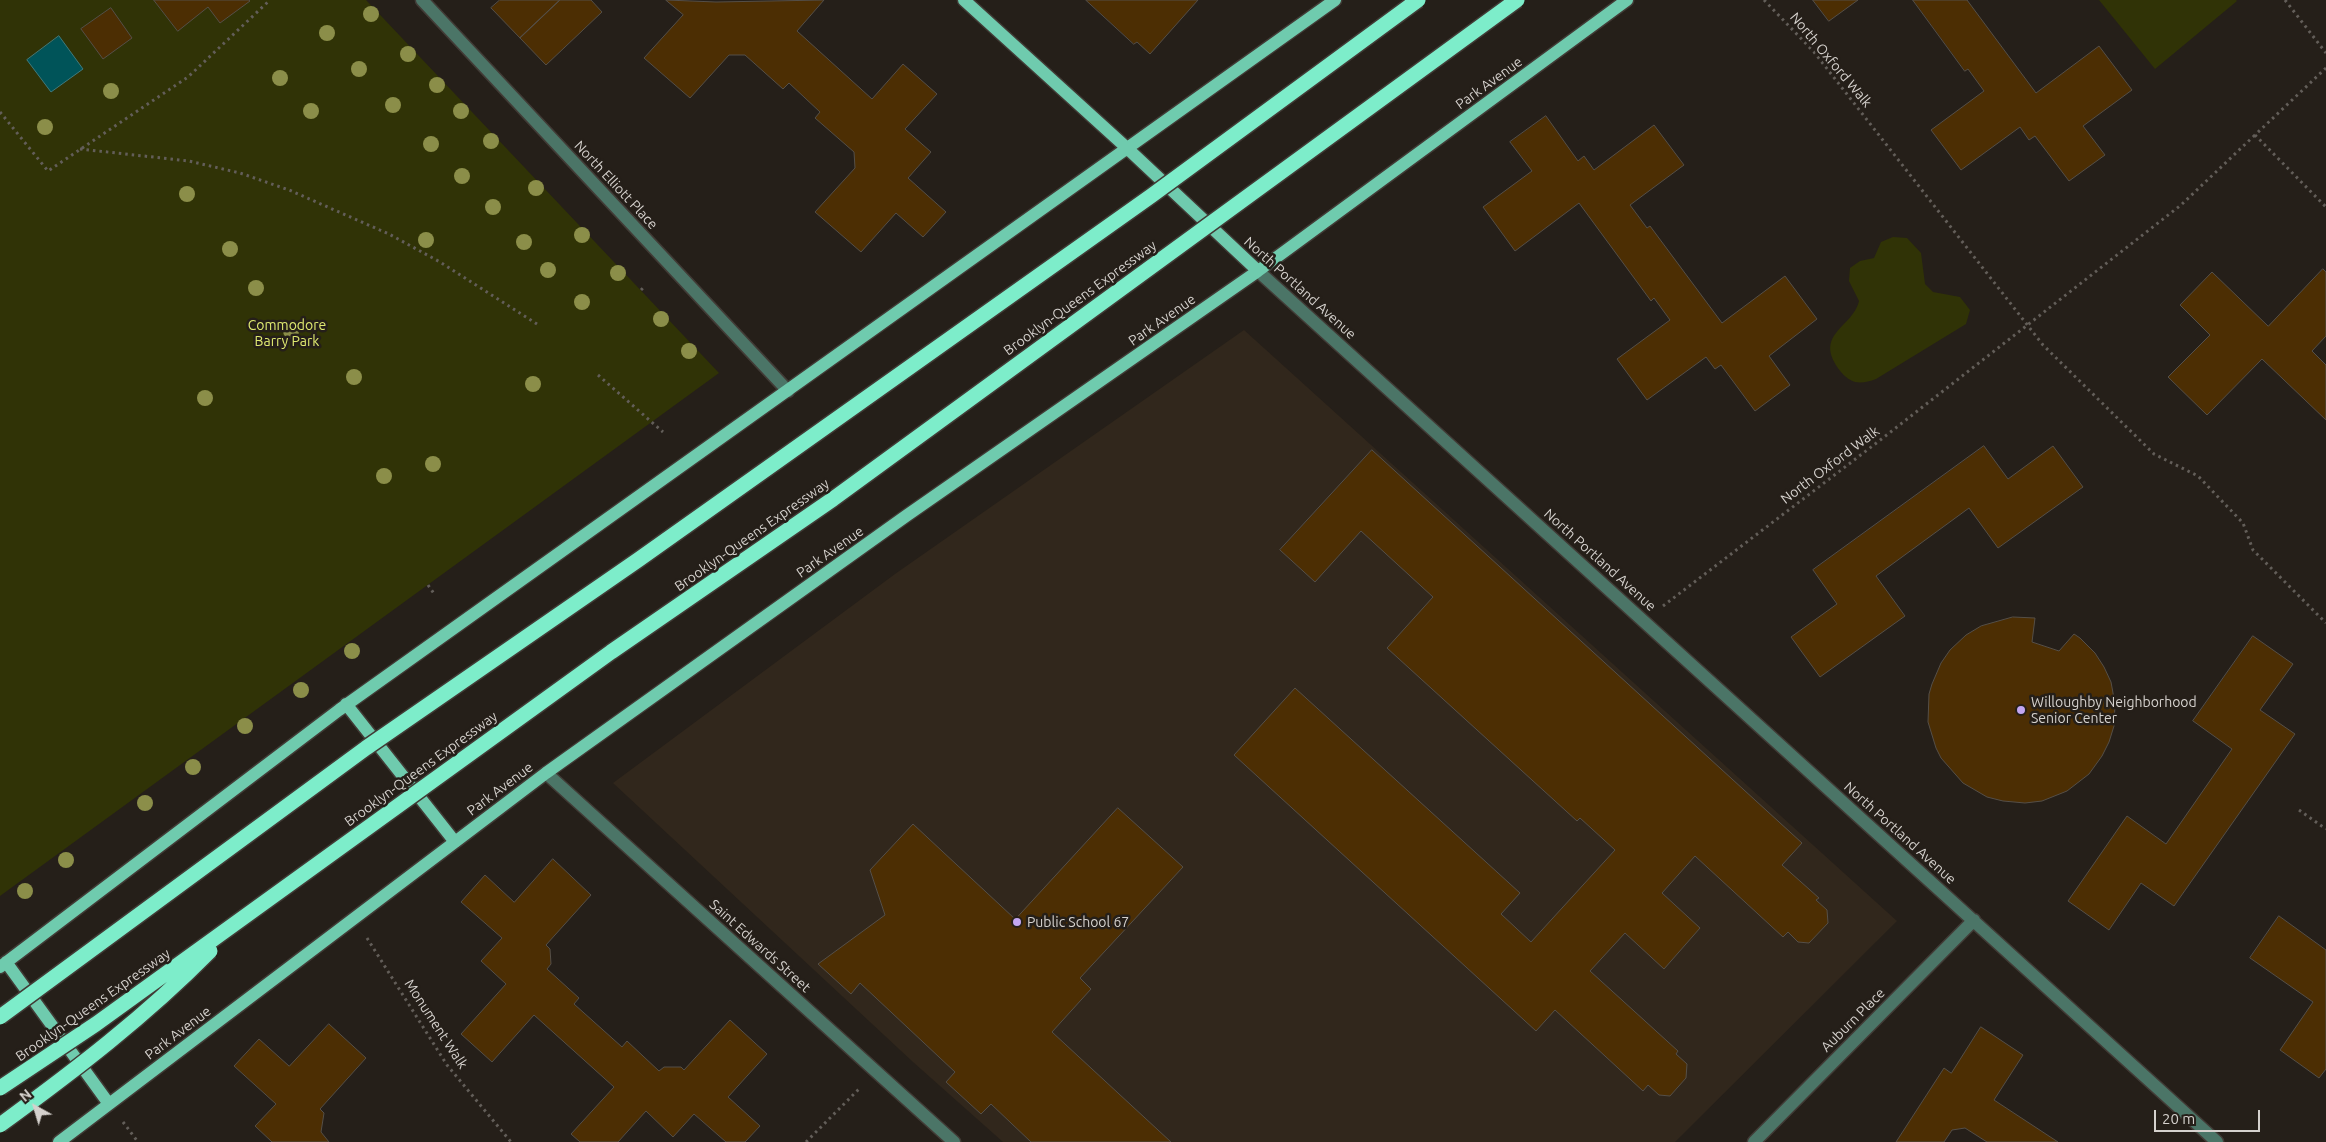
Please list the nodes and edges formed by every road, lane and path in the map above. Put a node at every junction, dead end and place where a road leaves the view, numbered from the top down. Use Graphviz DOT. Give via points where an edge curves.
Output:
graph roads {
  1 [pos="270,0"];
  2 [pos="422,0"];
  3 [pos="964,0"];
  4 [pos="1335,0"];
  5 [pos="1418,0"];
  6 [pos="1516,0"];
  7 [pos="1627,0"];
  8 [pos="1764,0"];
  9 [pos="2285,0"];
  10 [pos="2326,54"];
  11 [pos="2326,68"];
  12 [pos="0,112"];
  13 [pos="2255,135"];
  14 [pos="1128,148"];
  15 [pos="80,149"];
  16 [pos="2326,207"];
  17 [pos="1258,272"];
  18 [pos="645,286"];
  19 [pos="641,290"];
  20 [pos="537,324"];
  21 [pos="2028,325"];
  22 [pos="598,375"];
  23 [pos="788,391"];
  24 [pos="663,432"];
  25 [pos="428,585"];
  26 [pos="435,595"];
  27 [pos="1644,620"];
  28 [pos="2326,623"];
  29 [pos="346,704"];
  30 [pos="546,773"];
  31 [pos="2299,810"];
  32 [pos="2326,829"];
  33 [pos="455,842"];
  34 [pos="1974,920"];
  35 [pos="237,923"];
  36 [pos="367,937"];
  37 [pos="3,965"];
  38 [pos="0,1017"];
  39 [pos="862,1086"];
  40 [pos="0,1088"];
  41 [pos="109,1104"];
  42 [pos="118,1116"];
  43 [pos="0,1125"];
  44 [pos="59,1142"];
  45 [pos="138,1142"];
  46 [pos="512,1142"];
  47 [pos="806,1142"];
  48 [pos="954,1142"];
  49 [pos="1754,1142"];
  50 [pos="2217,1142"];
  1 -- 15 [label="path" via="188,77"];
  2 -- 23 [label="street, North Elliott Place"];
  3 -- 14 [label="main road, North Portland Avenue"];
  4 -- 14 [label="main road"];
  5 -- 38 [label="highway, bridge" via="1143,201 638,560 366,748"];
  6 -- 35 [label="highway, Brooklyn-Queens Expressway, bridge" via="832,499 595,664"];
  7 -- 17 [label="main road, Park Avenue"];
  8 -- 21 [label="path, North Oxford Walk" via="1814,52"];
  9 -- 10 [label="path"];
  11 -- 13 [label="path, North Oxford Walk"];
  12 -- 15 [label="path" via="48,171"];
  13 -- 16 [label="path"];
  13 -- 21 [label="path, North Oxford Walk" via="2181,205"];
  14 -- 17 [label="main road, North Portland Avenue"];
  14 -- 23 [label="main road"];
  15 -- 20 [label="path" via="189,161 240,173 290,190 406,243"];
  17 -- 27 [label="street, North Portland Avenue"];
  17 -- 30 [label="main road, Park Avenue" via="906,516"];
  18 -- 19 [label="path"];
  21 -- 27 [label="path, North Oxford Walk"];
  21 -- 28 [label="path, North Oxford Walk" via="2043,346 2154,454 2198,476 2243,523 2253,550"];
  22 -- 24 [label="path"];
  23 -- 29 [label="main road"];
  25 -- 26 [label="path"];
  27 -- 34 [label="street, North Portland Avenue"];
  29 -- 33 [label="main road"];
  29 -- 37 [label="main road"];
  30 -- 33 [label="main road, Park Avenue"];
  30 -- 48 [label="street, Saint Edwards Street"];
  31 -- 32 [label="path"];
  33 -- 41 [label="main road, Park Avenue"];
  34 -- 49 [label="street, Auburn Place"];
  34 -- 50 [label="street, North Portland Avenue"];
  35 -- 40 [label="highway, Brooklyn-Queens Expressway, bridge"];
  35 -- 43 [label="highway, bridge" via="194,967 84,1064"];
  36 -- 46 [label="path, Monument Walk" via="447,1065"];
  37 -- 41 [label="main road"];
  39 -- 47 [label="path"];
  41 -- 44 [label="main road, Park Avenue"];
  42 -- 45 [label="path"];
}
